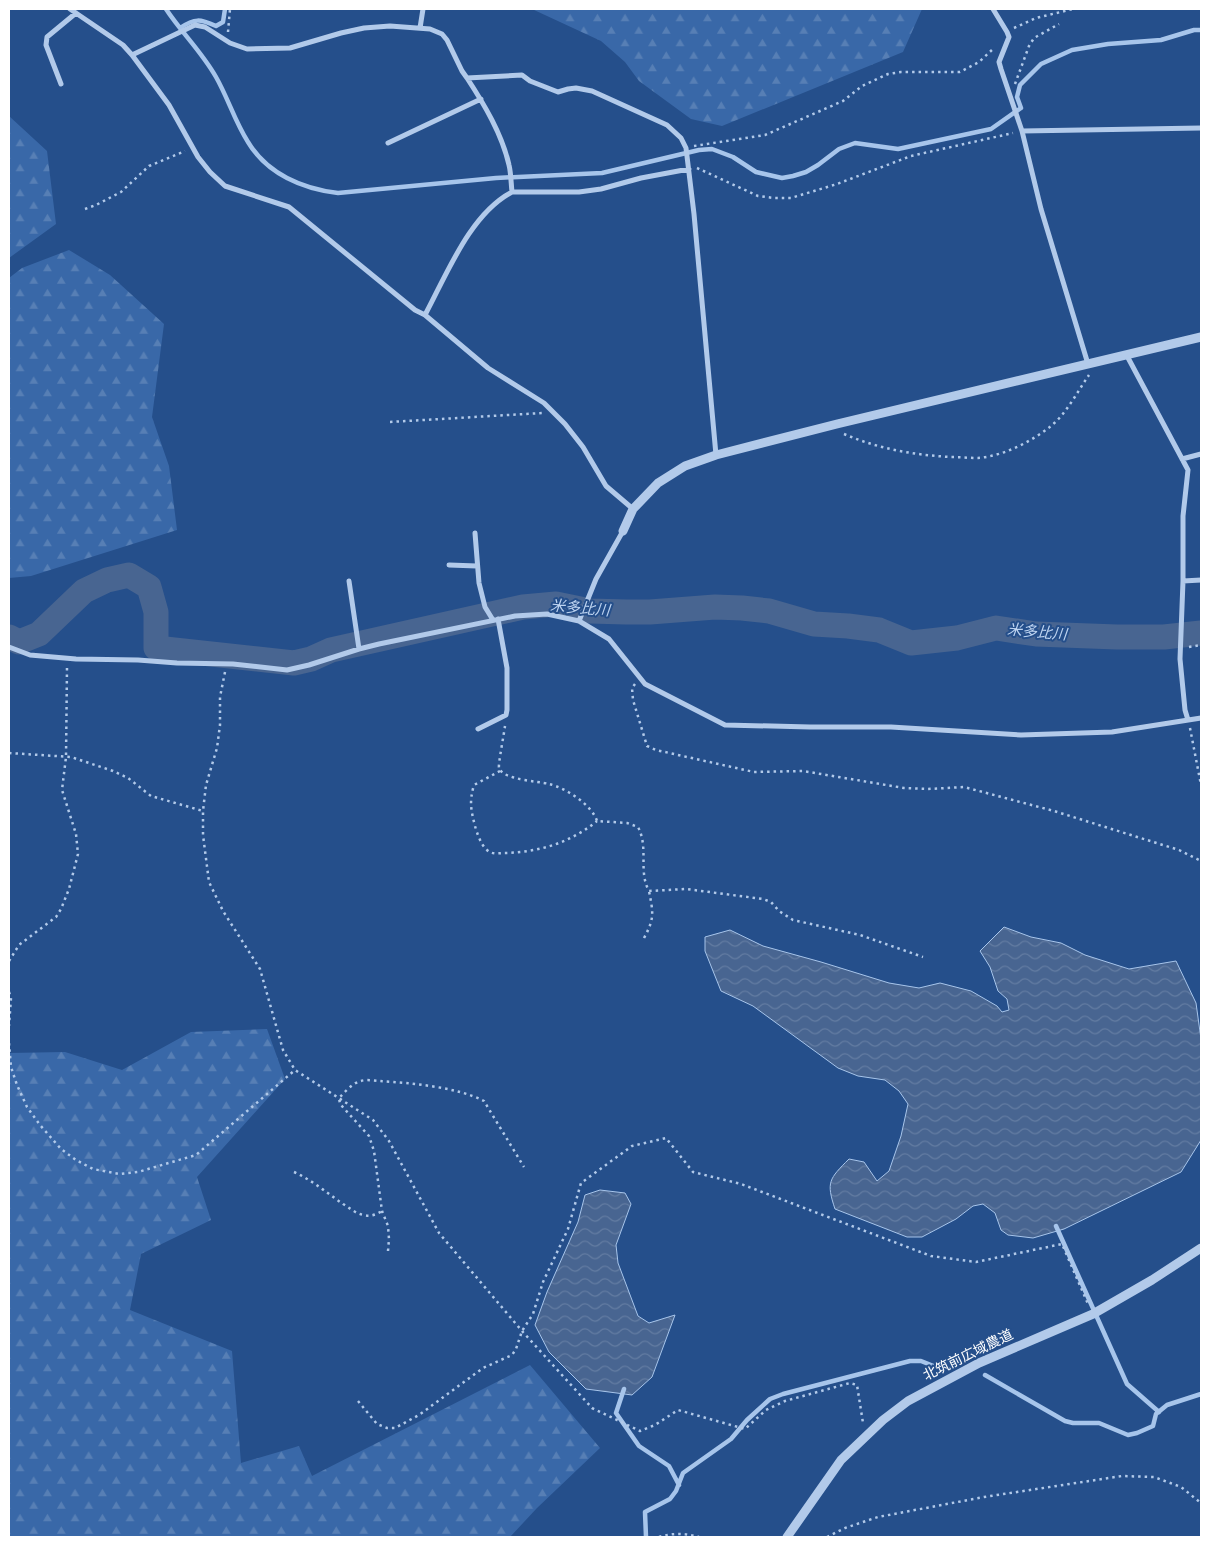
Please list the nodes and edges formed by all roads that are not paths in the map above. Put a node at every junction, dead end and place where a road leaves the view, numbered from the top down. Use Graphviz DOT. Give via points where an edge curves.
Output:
graph roads {
  1 [pos="70,9"];
  2 [pos="423,9"];
  3 [pos="993,9"];
  4 [pos="76,14"];
  5 [pos="420,28"];
  6 [pos="132,55"];
  7 [pos="467,78"];
  8 [pos="61,84"];
  9 [pos="481,99"];
  10 [pos="1201,128"];
  11 [pos="1022,131"];
  12 [pos="388,143"];
  13 [pos="689,170"];
  14 [pos="512,192"];
  15 [pos="425,315"];
  16 [pos="1201,337"];
  17 [pos="1126,354"];
  18 [pos="1088,364"];
  19 [pos="1201,454"];
  20 [pos="716,455"];
  21 [pos="1182,459"];
  22 [pos="633,509"];
  23 [pos="623,530"];
  24 [pos="475,533"];
  25 [pos="449,565"];
  26 [pos="477,566"];
  27 [pos="1201,580"];
  28 [pos="349,581"];
  29 [pos="1183,581"];
  30 [pos="495,620"];
  31 [pos="579,621"];
  32 [pos="9,648"];
  33 [pos="359,649"];
  34 [pos="1201,718"];
  35 [pos="1188,720"];
  36 [pos="478,728"];
  37 [pos="1201,1248"];
  38 [pos="787,1537"];
  1 -- 4 [label="street"];
  2 -- 5 [label="street"];
  3 -- 11 [label="street" via="1009,37 1000,62"];
  4 -- 6 [label="street" via="123,45"];
  4 -- 8 [label="street" via="47,37 46,45"];
  5 -- 6 [label="street" via="364,28 290,48 247,49 226,41 205,27 194,25"];
  5 -- 7 [label="street" via="442,34"];
  6 -- 15 [label="street" via="169,104 210,172 225,186 290,207"];
  7 -- 9 [label="street"];
  7 -- 13 [label="street" via="522,75 558,92 576,88 592,91 667,125 681,138 686,148"];
  9 -- 12 [label="street"];
  9 -- 14 [label="street" via="501,140 509,165"];
  10 -- 11 [label="street"];
  11 -- 18 [label="street" via="1041,209"];
  13 -- 14 [label="street" via="579,192"];
  13 -- 20 [label="street"];
  14 -- 15 [label="street" via="488,210 467,235"];
  15 -- 22 [label="street" via="488,368 544,402 583,447 606,486"];
  16 -- 17 [label="street"];
  17 -- 18 [label="street"];
  17 -- 21 [label="street"];
  18 -- 20 [label="street"];
  19 -- 21 [label="street"];
  20 -- 22 [label="street" via="685,466 658,483"];
  21 -- 29 [label="street" via="1188,470 1183,516"];
  22 -- 23 [label="street"];
  23 -- 31 [label="street" via="596,579"];
  24 -- 26 [label="street"];
  25 -- 26 [label="street"];
  26 -- 30 [label="street" via="485,607"];
  27 -- 29 [label="street"];
  28 -- 33 [label="street"];
  29 -- 35 [label="street" via="1180,659"];
  30 -- 31 [label="street" via="547,614"];
  30 -- 33 [label="street"];
  30 -- 36 [label="street" via="507,668 506,715"];
  31 -- 35 [label="street" via="609,639 645,684 725,725 891,727 1021,735 1112,732"];
  32 -- 33 [label="street" via="30,655 67,658 227,664 287,670"];
  34 -- 35 [label="street"];
  37 -- 38 [label="street, 北筑前広域農道" via="1093,1314 1013,1347 908,1400 841,1460"];
}
